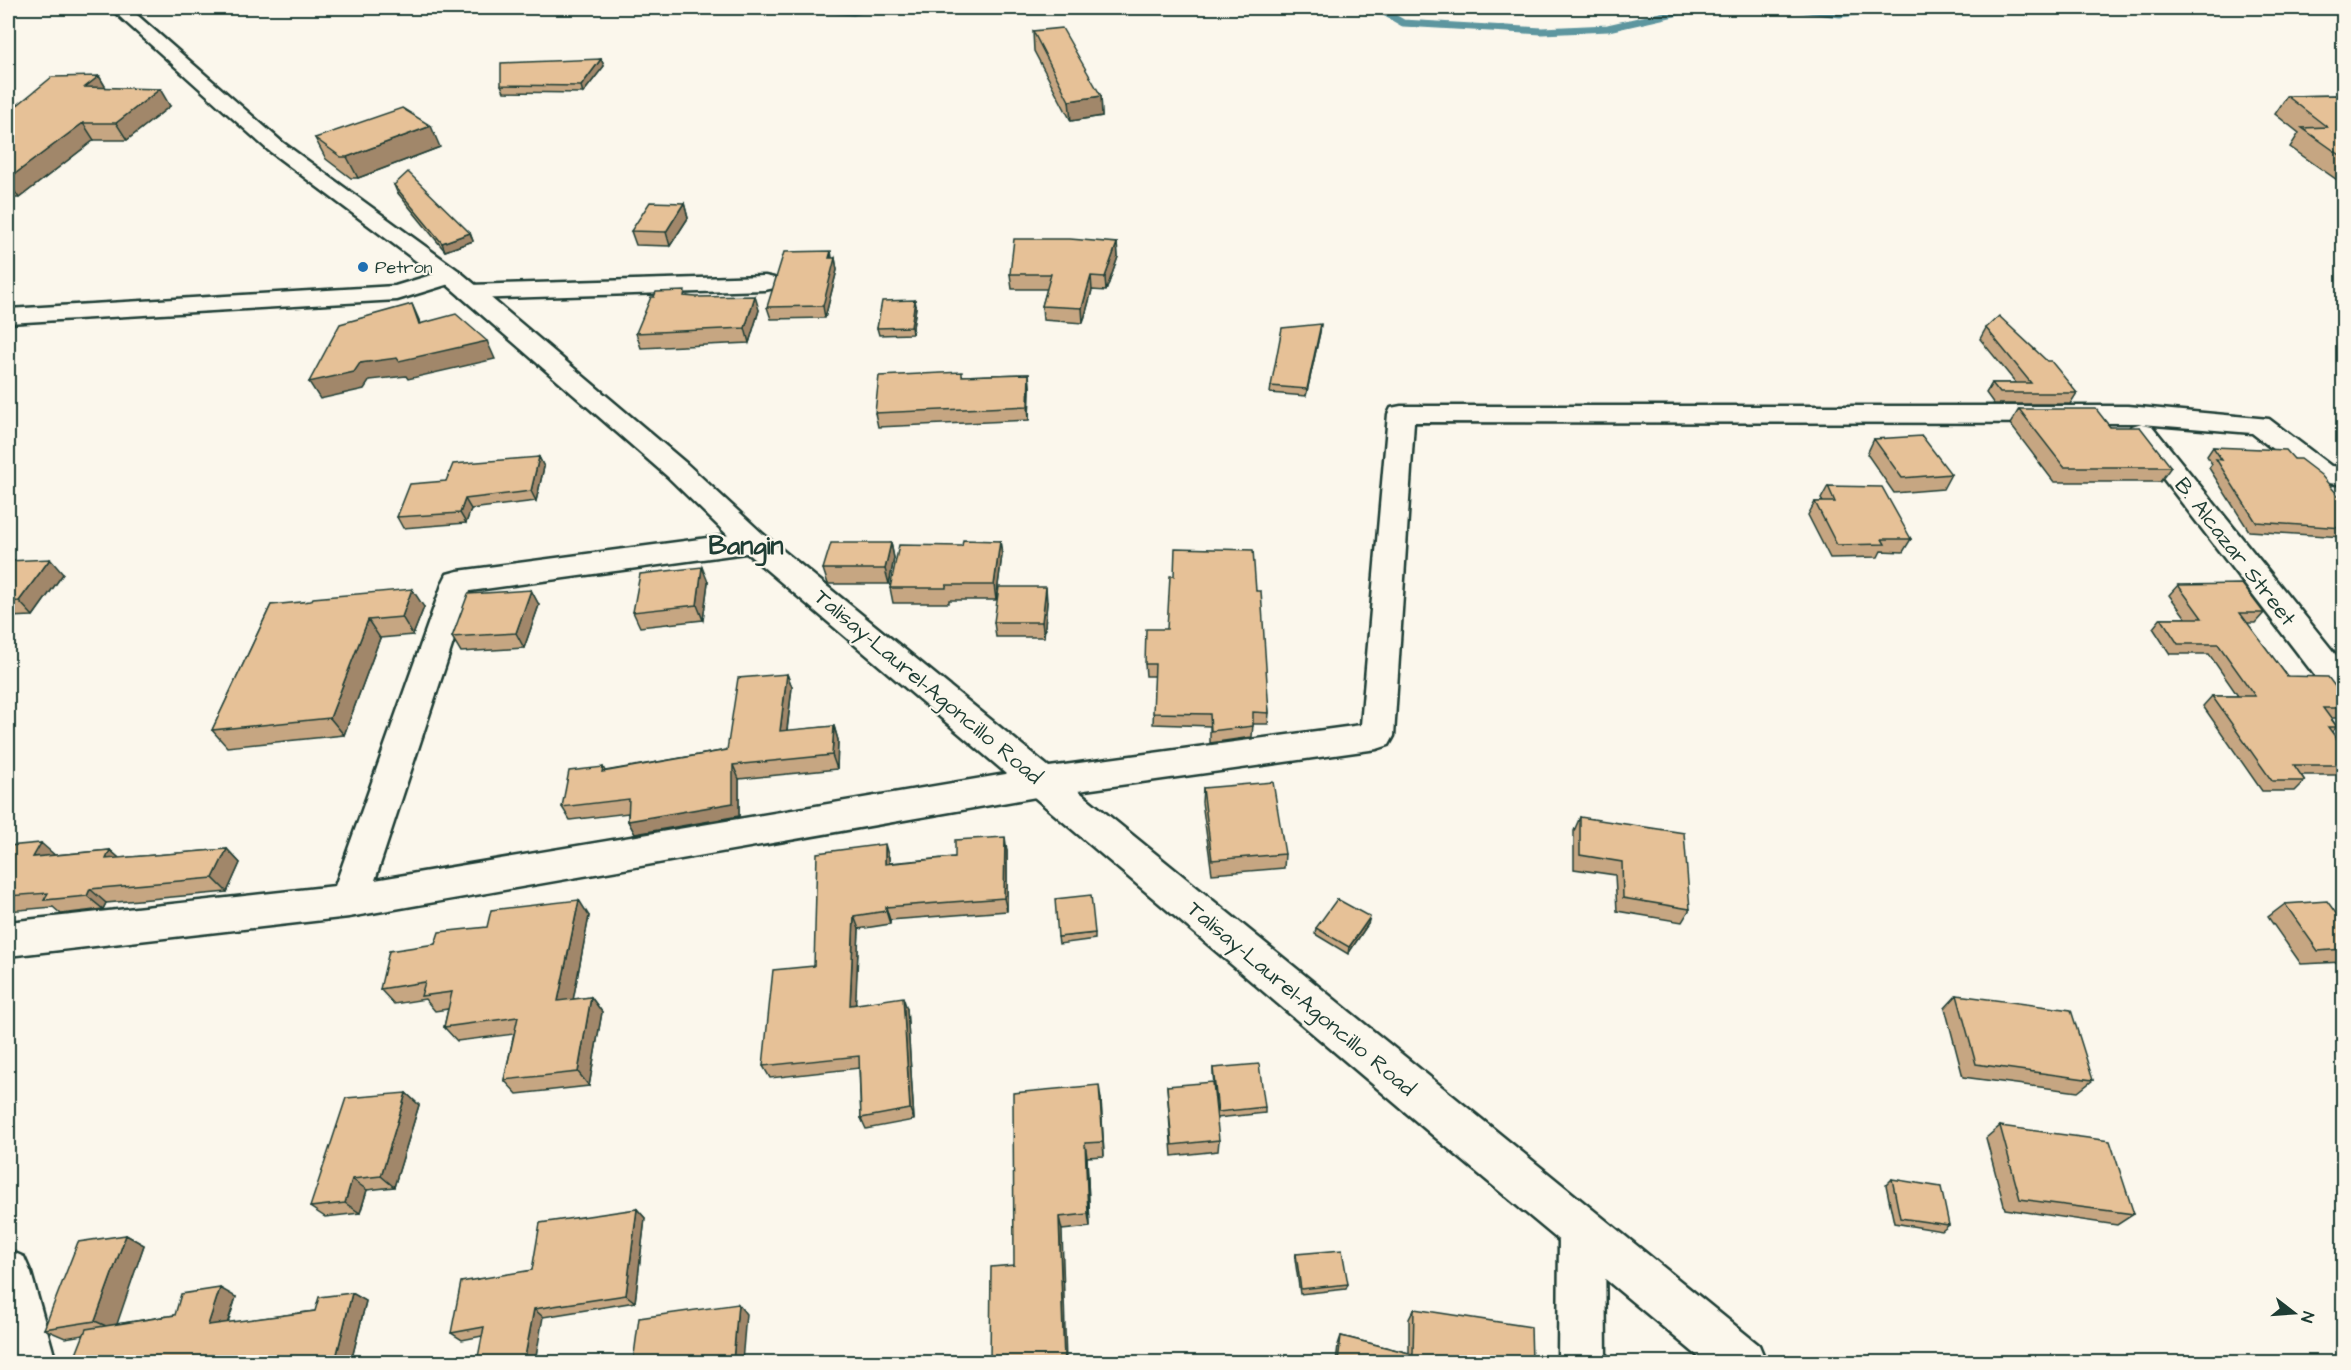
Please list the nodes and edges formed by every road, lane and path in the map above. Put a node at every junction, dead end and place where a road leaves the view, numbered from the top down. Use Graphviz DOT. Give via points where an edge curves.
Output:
graph roads {
  1 [pos="119,8"];
  2 [pos="765,283"];
  3 [pos="460,284"];
  4 [pos="8,316"];
  5 [pos="2128,414"];
  6 [pos="2343,476"];
  7 [pos="753,542"];
  8 [pos="2343,689"];
  9 [pos="1042,782"];
  10 [pos="349,901"];
  11 [pos="8,939"];
  12 [pos="1582,1232"];
  13 [pos="8,1273"];
  14 [pos="32,1362"];
  15 [pos="1582,1362"];
  16 [pos="1742,1362"];
  1 -- 3 [label="street, Talisay-Laurel-Agoncillo Road" via="275,146"];
  2 -- 3 [label="street"];
  3 -- 4 [label="street" via="397,293"];
  3 -- 7 [label="street, Talisay-Laurel-Agoncillo Road" via="677,470"];
  5 -- 6 [label="street" via="2259,425 2324,475"];
  5 -- 8 [label="street, B. Alcazar Street"];
  5 -- 9 [label="street" via="1401,414 1377,736"];
  7 -- 9 [label="street, Talisay-Laurel-Agoncillo Road"];
  7 -- 10 [label="street" via="458,582"];
  9 -- 10 [label="street"];
  9 -- 12 [label="street, Talisay-Laurel-Agoncillo Road"];
  10 -- 11 [label="street"];
  12 -- 15 [label="street"];
  12 -- 16 [label="street, Talisay-Laurel-Agoncillo Road"];
  13 -- 14 [label="street"];
}
